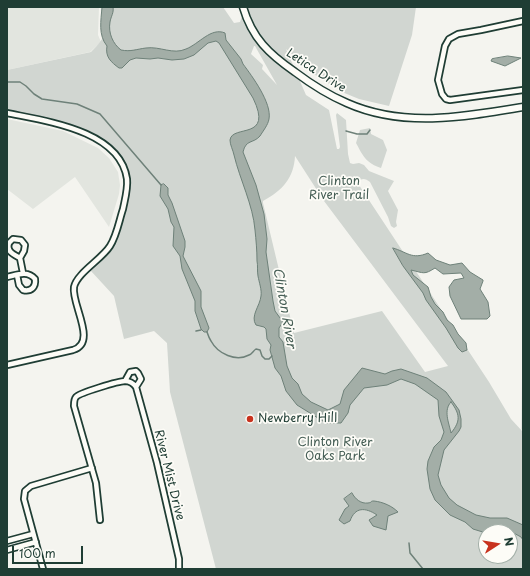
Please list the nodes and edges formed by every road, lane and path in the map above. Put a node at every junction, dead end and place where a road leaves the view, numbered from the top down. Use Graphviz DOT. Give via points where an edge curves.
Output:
graph roads {
  1 [pos="243,7"];
  2 [pos="523,21"];
  3 [pos="523,90"];
  4 [pos="523,107"];
  5 [pos="7,113"];
  6 [pos="20,258"];
  7 [pos="23,273"];
  8 [pos="17,274"];
  9 [pos="7,277"];
  10 [pos="7,365"];
  11 [pos="125,381"];
  12 [pos="136,387"];
  13 [pos="92,468"];
  14 [pos="100,520"];
  15 [pos="33,534"];
  16 [pos="7,541"];
  17 [pos="36,542"];
  18 [pos="7,550"];
  19 [pos="43,569"];
  20 [pos="179,569"];
  1 -- 4 [label="street, Letica Drive" via="256,37 267,49 322,91 355,106 379,114 421,119"];
  2 -- 3 [label="street" via="454,35 445,46 438,80 442,94 450,100"];
  5 -- 10 [label="street" via="60,124 86,134 110,148 123,165 127,178 114,238 74,287 84,336 82,345 77,349"];
  6 -- 7 [label="street"];
  7 -- 8 [label="street"];
  7 -- 8 [label="street" via="34,279 31,290 21,288"];
  8 -- 9 [label="street"];
  11 -- 12 [label="street"];
  11 -- 12 [label="street, River Mist Drive" via="130,372 136,371 140,379"];
  11 -- 13 [label="street, River Mist Drive" via="83,392 75,399 74,406"];
  12 -- 20 [label="street, River Mist Drive" via="159,469"];
  13 -- 14 [label="street"];
  13 -- 15 [label="street" via="26,489 24,499"];
  15 -- 16 [label="street"];
  15 -- 17 [label="street"];
  17 -- 18 [label="street"];
  17 -- 19 [label="street"];
}
